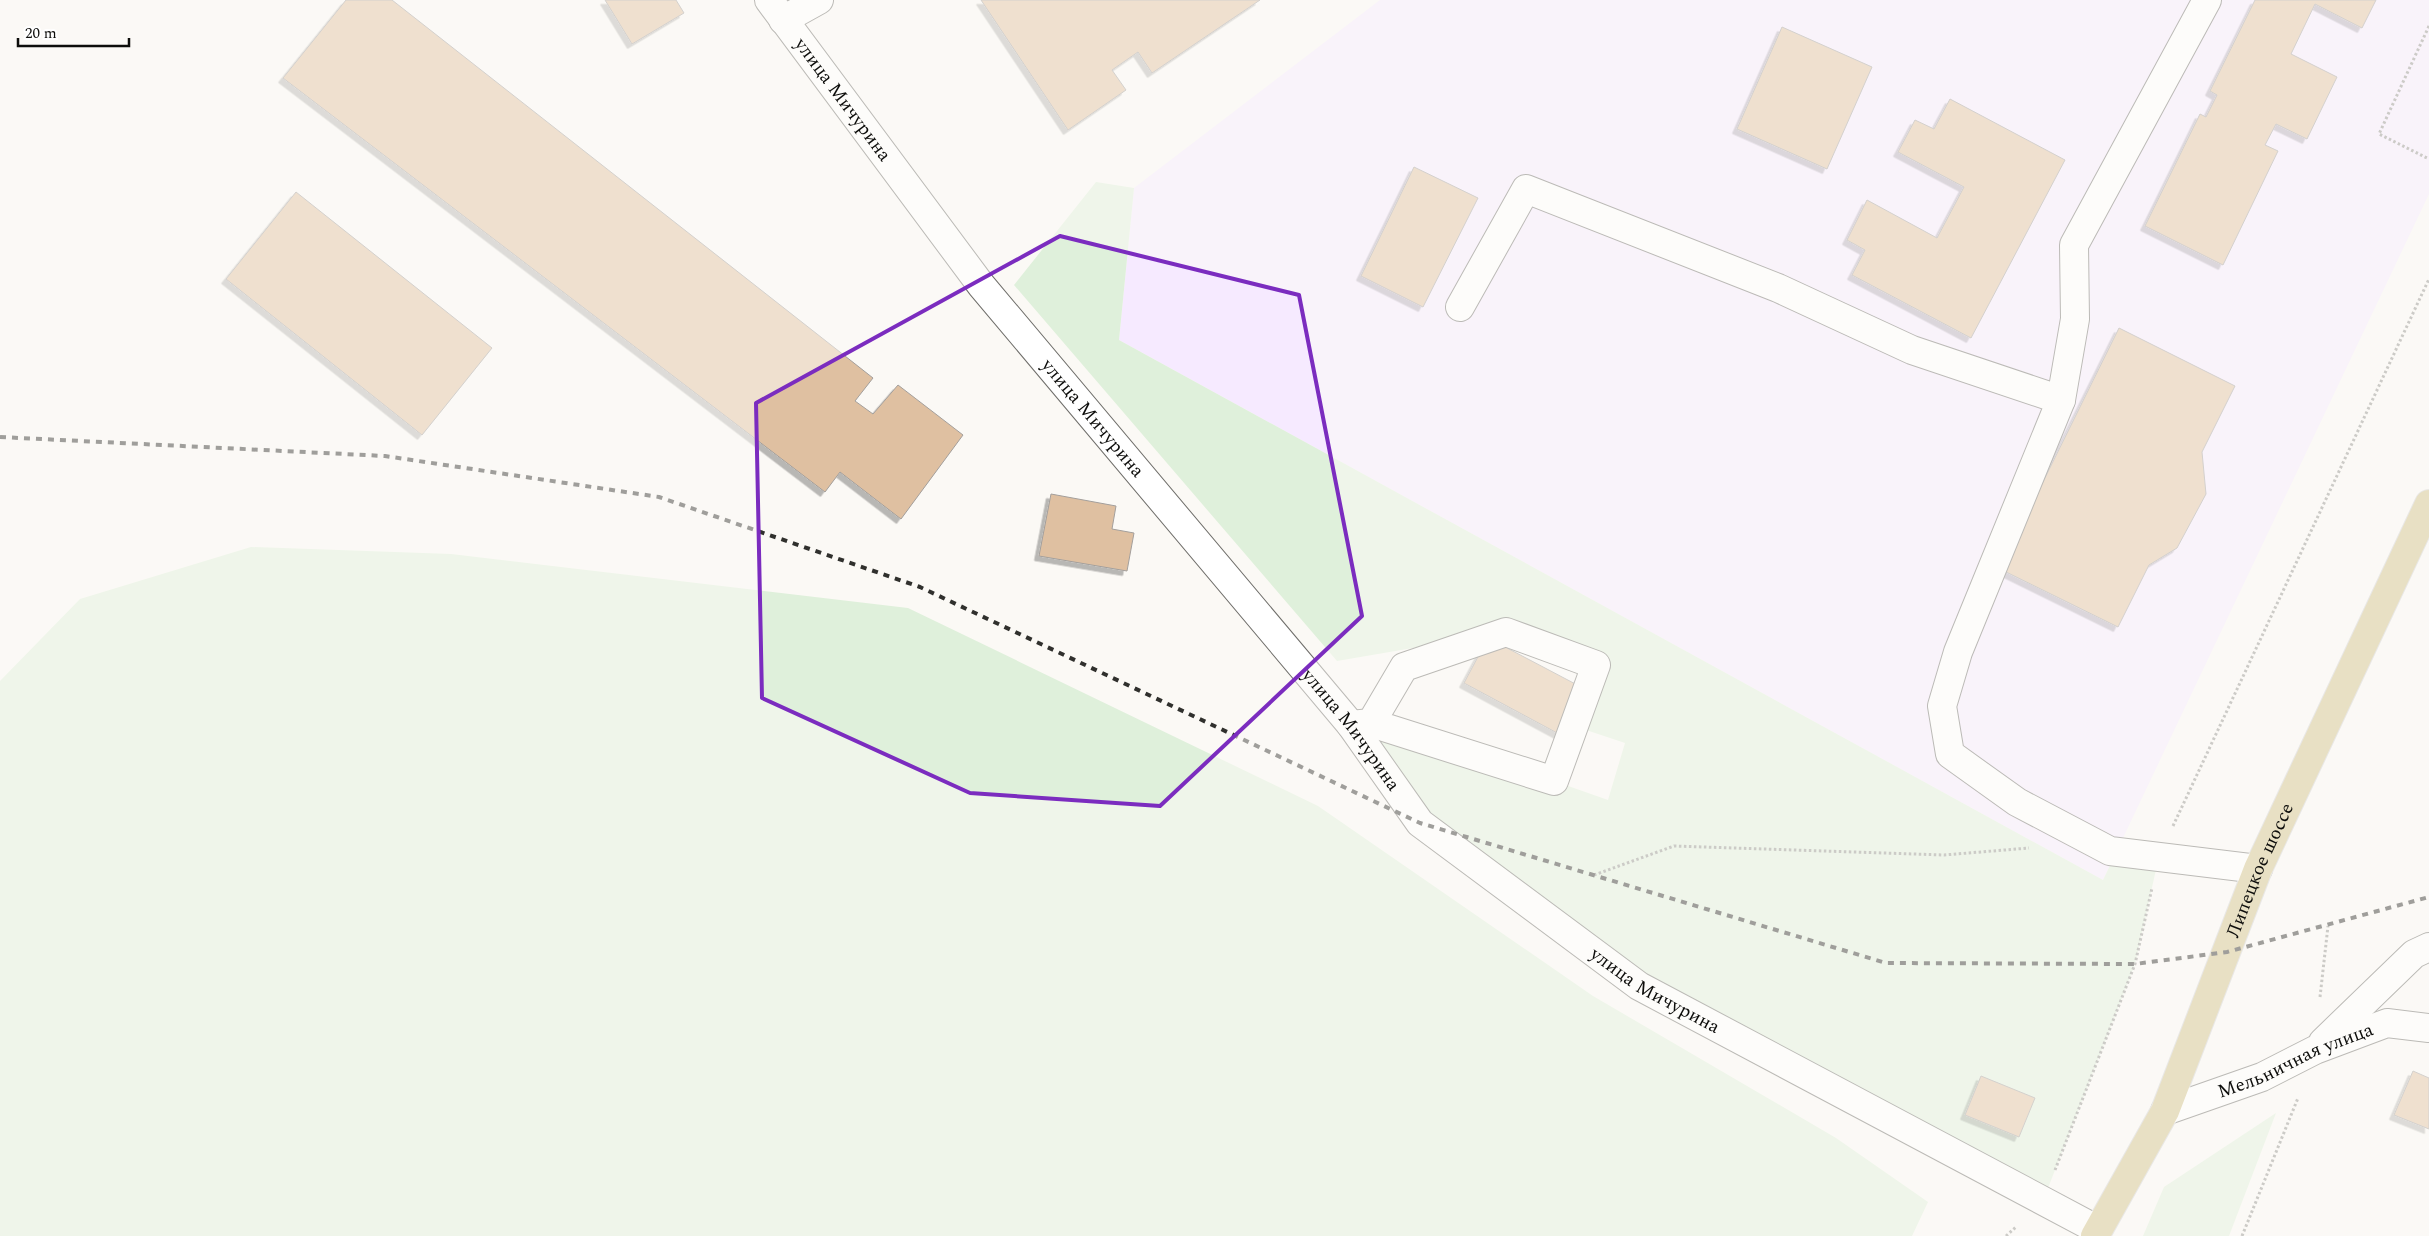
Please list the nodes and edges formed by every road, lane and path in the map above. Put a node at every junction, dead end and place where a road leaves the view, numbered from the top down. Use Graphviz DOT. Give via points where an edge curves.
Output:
graph roads {
  1 [pos="819,0"];
  2 [pos="2207,0"];
  3 [pos="776,10"];
  4 [pos="2429,26"];
  5 [pos="2429,159"];
  6 [pos="2429,279"];
  7 [pos="1460,307"];
  8 [pos="2061,400"];
  9 [pos="2429,504"];
  10 [pos="1361,724"];
  11 [pos="2038,847"];
  12 [pos="2159,856"];
  13 [pos="2258,869"];
  14 [pos="1594,875"];
  15 [pos="2328,926"];
  16 [pos="2429,947"];
  17 [pos="2429,1028"];
  18 [pos="2315,1050"];
  19 [pos="2165,1111"];
  20 [pos="2043,1201"];
  21 [pos="2096,1233"];
  22 [pos="2006,1236"];
  23 [pos="2242,1236"];
  1 -- 3 [label="street, улица Мичурина"];
  2 -- 8 [label="street" via="2074,245 2075,319"];
  3 -- 10 [label="street, улица Мичурина" via="981,285"];
  4 -- 5 [label="path" via="2379,134"];
  6 -- 12 [label="path"];
  7 -- 8 [label="street" via="1526,190 1778,288 1912,350"];
  8 -- 12 [label="street" via="1958,652 1942,706 1950,754 2017,802 2110,851"];
  9 -- 13 [label="main road, Липецкое шоссе"];
  10 -- 10 [label="street" via="1554,782 1596,665 1506,632 1404,667"];
  10 -- 20 [label="street, улица Мичурина" via="1420,823 1639,986"];
  11 -- 14 [label="path" via="1944,855 1674,846"];
  12 -- 13 [label="street"];
  12 -- 20 [label="path" via="2135,964"];
  13 -- 19 [label="main road, Липецкое шоссе"];
  15 -- 18 [label="path"];
  16 -- 18 [label="street" via="2414,954"];
  17 -- 18 [label="street, Мельничная улица" via="2387,1023"];
  18 -- 19 [label="street, Мельничная улица" via="2262,1077"];
  18 -- 23 [label="path"];
  19 -- 21 [label="main road, Липецкое шоссе"];
  20 -- 21 [label="street, улица Мичурина"];
  20 -- 22 [label="path"];
}
